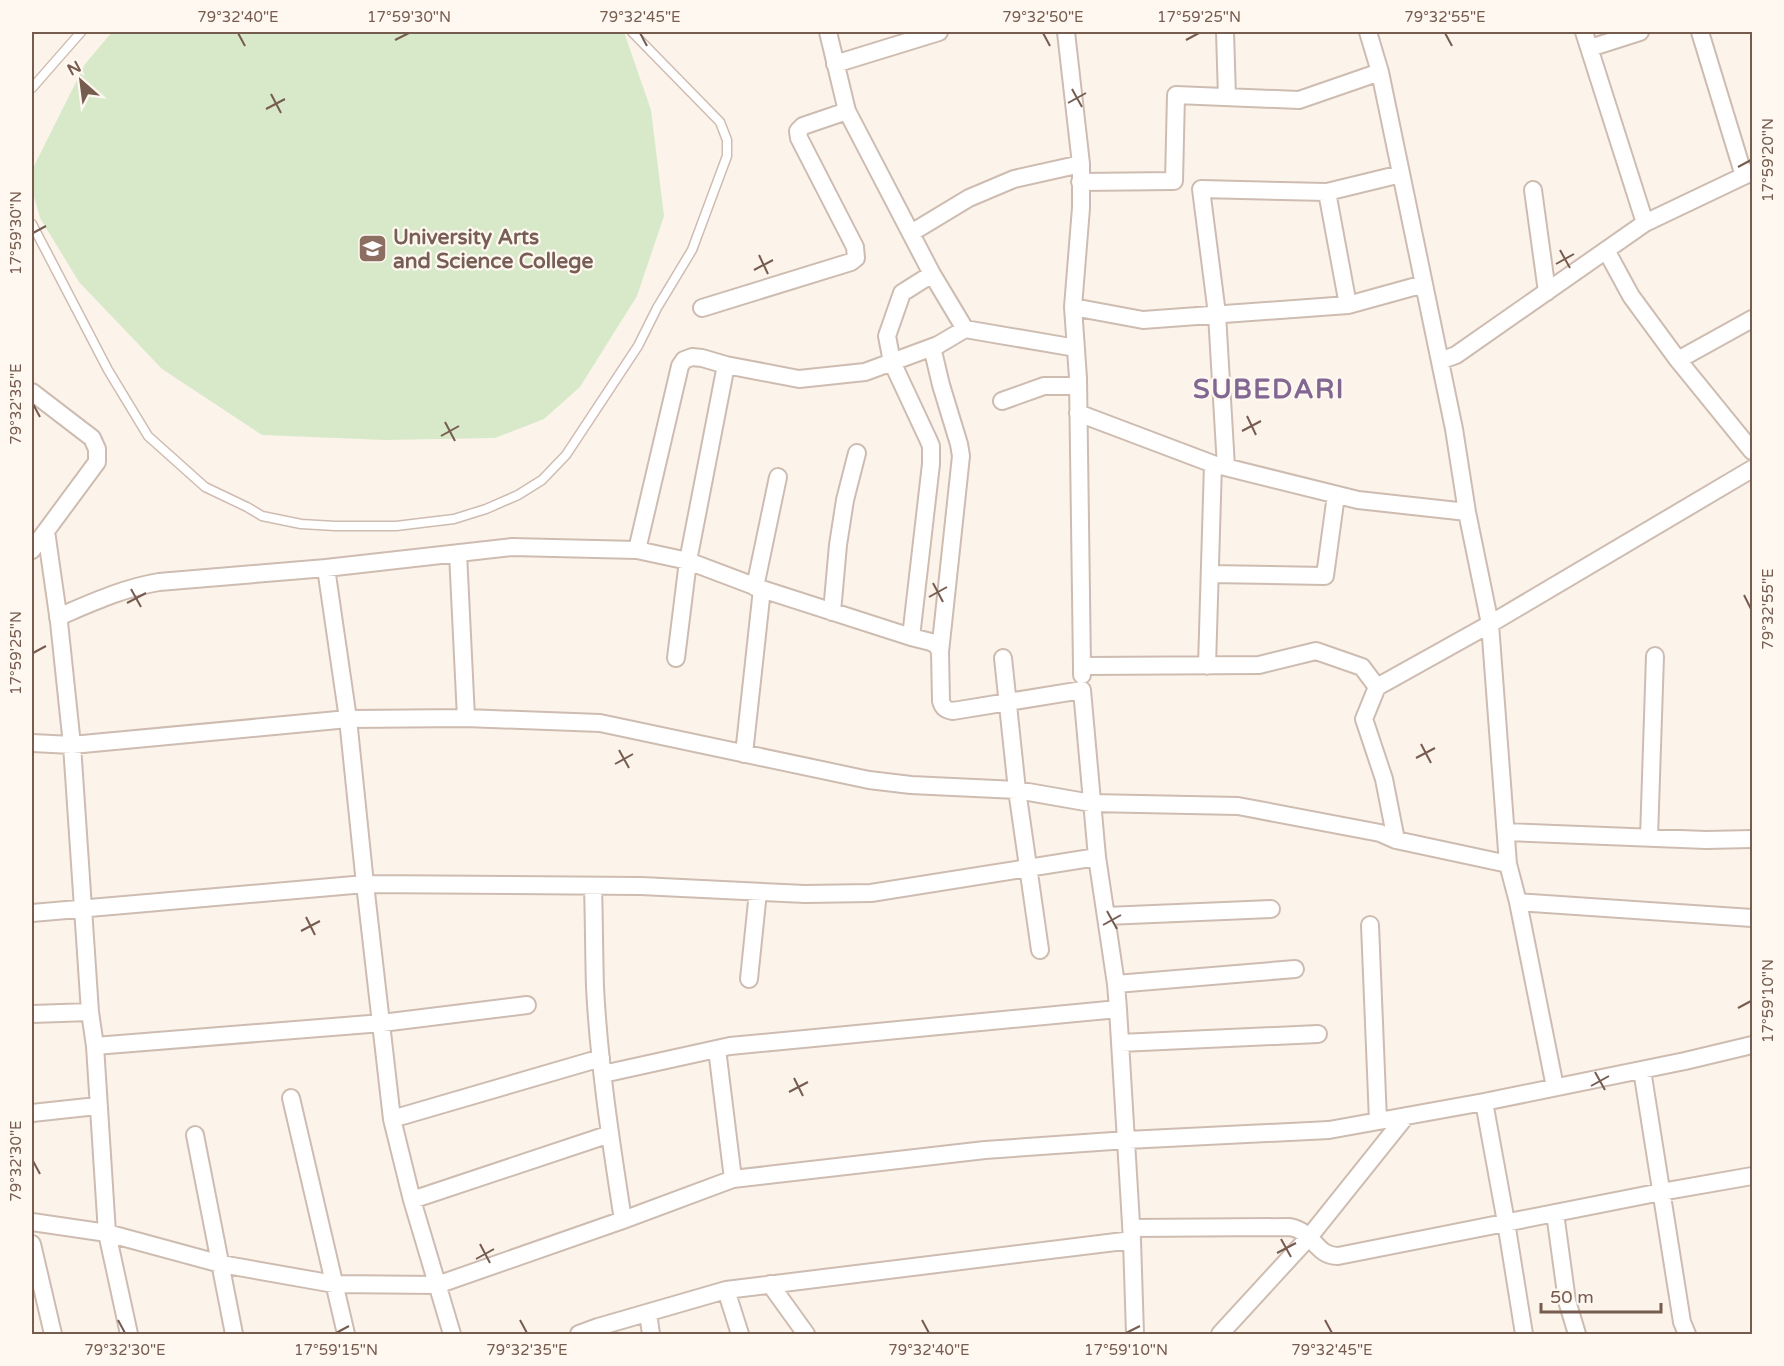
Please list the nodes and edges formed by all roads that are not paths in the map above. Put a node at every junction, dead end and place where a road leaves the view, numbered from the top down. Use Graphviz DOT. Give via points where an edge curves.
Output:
graph roads {
  1 [pos="81,32"];
  2 [pos="632,32"];
  3 [pos="828,32"];
  4 [pos="939,32"];
  5 [pos="1066,32"];
  6 [pos="1225,32"];
  7 [pos="1368,32"];
  8 [pos="1584,32"];
  9 [pos="1640,32"];
  10 [pos="1700,32"];
  11 [pos="1590,48"];
  12 [pos="835,64"];
  13 [pos="1380,72"];
  14 [pos="32,88"];
  15 [pos="1227,97"];
  16 [pos="847,111"];
  17 [pos="1081,164"];
  18 [pos="1401,174"];
  19 [pos="1748,174"];
  20 [pos="1080,182"];
  21 [pos="1533,190"];
  22 [pos="1327,192"];
  23 [pos="32,224"];
  24 [pos="1645,224"];
  25 [pos="911,233"];
  26 [pos="1606,250"];
  27 [pos="932,274"];
  28 [pos="1424,284"];
  29 [pos="1547,292"];
  30 [pos="1347,305"];
  31 [pos="1073,307"];
  32 [pos="702,308"];
  33 [pos="1217,314"];
  34 [pos="1752,320"];
  35 [pos="964,329"];
  36 [pos="932,347"];
  37 [pos="1076,348"];
  38 [pos="1678,360"];
  39 [pos="1440,361"];
  40 [pos="892,362"];
  41 [pos="726,365"];
  42 [pos="1078,386"];
  43 [pos="32,392"];
  44 [pos="1002,401"];
  45 [pos="1078,413"];
  46 [pos="1752,451"];
  47 [pos="857,453"];
  48 [pos="1220,466"];
  49 [pos="1752,469"];
  50 [pos="778,477"];
  51 [pos="1336,495"];
  52 [pos="1467,512"];
  53 [pos="46,531"];
  54 [pos="32,550"];
  55 [pos="638,550"];
  56 [pos="458,553"];
  57 [pos="688,561"];
  58 [pos="326,568"];
  59 [pos="1210,574"];
  60 [pos="759,588"];
  61 [pos="832,612"];
  62 [pos="58,616"];
  63 [pos="1490,624"];
  64 [pos="910,637"];
  65 [pos="940,652"];
  66 [pos="1655,656"];
  67 [pos="676,658"];
  68 [pos="1003,658"];
  69 [pos="1082,666"];
  70 [pos="1207,666"];
  71 [pos="1377,687"];
  72 [pos="1082,690"];
  73 [pos="1008,703"];
  74 [pos="348,718"];
  75 [pos="466,718"];
  76 [pos="32,743"];
  77 [pos="72,745"];
  78 [pos="744,754"];
  79 [pos="1017,790"];
  80 [pos="1091,803"];
  81 [pos="1506,832"];
  82 [pos="1649,838"];
  83 [pos="1752,839"];
  84 [pos="1396,840"];
  85 [pos="1097,857"];
  86 [pos="1508,864"];
  87 [pos="1028,868"];
  88 [pos="365,884"];
  89 [pos="593,886"];
  90 [pos="758,892"];
  91 [pos="1518,902"];
  92 [pos="83,909"];
  93 [pos="1271,909"];
  94 [pos="32,913"];
  95 [pos="1106,916"];
  96 [pos="1752,918"];
  97 [pos="1370,925"];
  98 [pos="1040,950"];
  99 [pos="1295,969"];
  100 [pos="748,979"];
  101 [pos="1116,984"];
  102 [pos="527,1005"];
  103 [pos="1118,1009"];
  104 [pos="90,1012"];
  105 [pos="32,1014"];
  106 [pos="382,1023"];
  107 [pos="1318,1034"];
  108 [pos="1120,1043"];
  109 [pos="1752,1045"];
  110 [pos="95,1046"];
  111 [pos="717,1049"];
  112 [pos="602,1066"];
  113 [pos="1642,1070"];
  114 [pos="1555,1088"];
  115 [pos="291,1098"];
  116 [pos="1484,1102"];
  117 [pos="97,1106"];
  118 [pos="32,1113"];
  119 [pos="1406,1116"];
  120 [pos="392,1119"];
  121 [pos="1378,1121"];
  122 [pos="610,1134"];
  123 [pos="195,1135"];
  124 [pos="1127,1140"];
  125 [pos="1752,1176"];
  126 [pos="733,1179"];
  127 [pos="1661,1192"];
  128 [pos="412,1200"];
  129 [pos="1555,1213"];
  130 [pos="623,1220"];
  131 [pos="32,1222"];
  132 [pos="1506,1222"];
  133 [pos="106,1233"];
  134 [pos="1132,1234"];
  135 [pos="1310,1236"];
  136 [pos="32,1245"];
  137 [pos="221,1264"];
  138 [pos="334,1284"];
  139 [pos="770,1284"];
  140 [pos="437,1285"];
  141 [pos="726,1290"];
  142 [pos="648,1313"];
  143 [pos="599,1331"];
  144 [pos="52,1335"];
  145 [pos="129,1335"];
  146 [pos="234,1335"];
  147 [pos="346,1335"];
  148 [pos="452,1335"];
  149 [pos="579,1335"];
  150 [pos="651,1335"];
  151 [pos="740,1335"];
  152 [pos="806,1335"];
  153 [pos="1135,1335"];
  154 [pos="1220,1335"];
  155 [pos="1524,1335"];
  156 [pos="1577,1335"];
  157 [pos="1686,1335"];
  1 -- 14 [label="lane"];
  2 -- 23 [label="lane" via="720,122 727,140 726,156 692,250 638,346 566,455 542,480 518,495 465,516 396,526 301,524 262,516 205,487 148,436 108,370"];
  3 -- 12 [label="street"];
  4 -- 12 [label="street"];
  5 -- 17 [label="street"];
  6 -- 15 [label="street"];
  7 -- 13 [label="street"];
  8 -- 11 [label="street"];
  9 -- 11 [label="street"];
  10 -- 19 [label="street"];
  11 -- 24 [label="street"];
  12 -- 16 [label="street"];
  13 -- 15 [label="street" via="1299,100"];
  13 -- 18 [label="street"];
  15 -- 20 [label="street" via="1176,95 1174,181"];
  16 -- 25 [label="street"];
  16 -- 32 [label="street" via="798,131 855,247 856,258"];
  17 -- 20 [label="street"];
  17 -- 25 [label="street" via="1014,179 969,198"];
  18 -- 22 [label="street"];
  18 -- 28 [label="street"];
  19 -- 24 [label="street"];
  20 -- 31 [label="street"];
  21 -- 29 [label="street"];
  22 -- 30 [label="street"];
  22 -- 33 [label="street" via="1201,189"];
  24 -- 26 [label="street"];
  25 -- 27 [label="street"];
  26 -- 29 [label="street"];
  26 -- 38 [label="street" via="1631,296"];
  27 -- 35 [label="street"];
  27 -- 40 [label="street" via="902,293 887,336"];
  28 -- 30 [label="street"];
  28 -- 39 [label="street"];
  29 -- 39 [label="street" via="1456,355"];
  30 -- 33 [label="street"];
  31 -- 33 [label="street" via="1143,320"];
  31 -- 37 [label="street"];
  33 -- 48 [label="street"];
  34 -- 38 [label="street"];
  35 -- 36 [label="street"];
  35 -- 37 [label="street"];
  36 -- 40 [label="street"];
  36 -- 65 [label="street" via="961,456"];
  37 -- 42 [label="street"];
  38 -- 46 [label="street"];
  39 -- 52 [label="street"];
  40 -- 41 [label="street" via="865,372 799,379"];
  40 -- 64 [label="street" via="931,446"];
  41 -- 55 [label="street" via="692,357 680,366"];
  41 -- 57 [label="street"];
  42 -- 44 [label="street" via="1044,386"];
  42 -- 45 [label="street"];
  43 -- 53 [label="street" via="92,438 97,449 98,462"];
  45 -- 48 [label="street"];
  45 -- 69 [label="street"];
  47 -- 61 [label="street" via="844,500"];
  48 -- 51 [label="street"];
  48 -- 59 [label="street"];
  49 -- 63 [label="street"];
  50 -- 60 [label="street"];
  51 -- 52 [label="street"];
  51 -- 59 [label="street" via="1325,576"];
  52 -- 63 [label="street"];
  53 -- 54 [label="street"];
  53 -- 62 [label="street"];
  55 -- 56 [label="street" via="512,547"];
  55 -- 57 [label="street"];
  56 -- 58 [label="street"];
  56 -- 75 [label="street"];
  57 -- 60 [label="street"];
  57 -- 67 [label="street"];
  58 -- 62 [label="street" via="137,585"];
  58 -- 74 [label="street"];
  59 -- 70 [label="street"];
  60 -- 61 [label="street"];
  60 -- 78 [label="street"];
  61 -- 64 [label="street"];
  62 -- 77 [label="street"];
  63 -- 71 [label="street"];
  63 -- 81 [label="street"];
  64 -- 65 [label="street" via="938,645"];
  65 -- 73 [label="street" via="943,707 953,711"];
  66 -- 82 [label="street"];
  68 -- 73 [label="street"];
  69 -- 70 [label="street"];
  69 -- 72 [label="street"];
  70 -- 71 [label="street" via="1259,665 1316,651 1362,667"];
  71 -- 84 [label="street" via="1364,719 1384,779"];
  72 -- 73 [label="street"];
  72 -- 80 [label="street"];
  73 -- 79 [label="street"];
  74 -- 75 [label="street"];
  74 -- 77 [label="street"];
  74 -- 88 [label="street"];
  75 -- 78 [label="street" via="600,723"];
  76 -- 77 [label="street"];
  77 -- 92 [label="street"];
  78 -- 79 [label="street" via="869,780"];
  79 -- 80 [label="street"];
  79 -- 87 [label="street"];
  80 -- 84 [label="street" via="1238,806 1380,833"];
  80 -- 85 [label="street"];
  81 -- 82 [label="street"];
  81 -- 86 [label="street"];
  82 -- 83 [label="street"];
  84 -- 86 [label="street"];
  85 -- 87 [label="street"];
  85 -- 95 [label="street"];
  86 -- 91 [label="street"];
  87 -- 90 [label="street" via="871,892"];
  87 -- 98 [label="street"];
  88 -- 89 [label="street"];
  88 -- 92 [label="street"];
  88 -- 106 [label="street"];
  89 -- 90 [label="street"];
  89 -- 112 [label="street" via="595,988"];
  90 -- 100 [label="street"];
  91 -- 96 [label="street"];
  91 -- 114 [label="street"];
  92 -- 94 [label="street"];
  92 -- 104 [label="street"];
  93 -- 95 [label="street"];
  95 -- 101 [label="street"];
  97 -- 121 [label="street"];
  99 -- 101 [label="street"];
  101 -- 103 [label="street"];
  102 -- 106 [label="street"];
  103 -- 108 [label="street"];
  103 -- 111 [label="street"];
  104 -- 105 [label="street"];
  104 -- 110 [label="street"];
  106 -- 110 [label="street"];
  106 -- 120 [label="street"];
  107 -- 108 [label="street"];
  108 -- 124 [label="street"];
  109 -- 113 [label="street"];
  110 -- 117 [label="street"];
  111 -- 112 [label="street"];
  111 -- 126 [label="street"];
  112 -- 120 [label="street"];
  112 -- 122 [label="street"];
  113 -- 114 [label="street"];
  113 -- 127 [label="street"];
  114 -- 116 [label="street"];
  115 -- 138 [label="street"];
  116 -- 119 [label="street"];
  116 -- 132 [label="street"];
  117 -- 118 [label="street"];
  117 -- 133 [label="street"];
  119 -- 121 [label="street"];
  119 -- 135 [label="street"];
  120 -- 128 [label="street"];
  121 -- 124 [label="street" via="1329,1130"];
  122 -- 128 [label="street"];
  122 -- 130 [label="street"];
  123 -- 137 [label="street"];
  124 -- 126 [label="street" via="985,1150"];
  124 -- 134 [label="street"];
  125 -- 127 [label="street"];
  126 -- 130 [label="street"];
  127 -- 129 [label="street"];
  127 -- 157 [label="street"];
  128 -- 140 [label="street"];
  129 -- 132 [label="street"];
  129 -- 156 [label="street"];
  130 -- 140 [label="street"];
  131 -- 133 [label="street"];
  132 -- 135 [label="street" via="1338,1256 1329,1256"];
  132 -- 155 [label="street"];
  133 -- 137 [label="street"];
  133 -- 145 [label="street"];
  134 -- 135 [label="street" via="1282,1226 1298,1228"];
  134 -- 139 [label="street"];
  134 -- 153 [label="street"];
  135 -- 154 [label="street"];
  136 -- 144 [label="street"];
  137 -- 138 [label="street"];
  137 -- 146 [label="street"];
  138 -- 140 [label="street"];
  138 -- 147 [label="street"];
  139 -- 141 [label="street"];
  139 -- 152 [label="street"];
  140 -- 148 [label="street"];
  141 -- 142 [label="street"];
  141 -- 151 [label="street"];
  142 -- 143 [label="street"];
  142 -- 150 [label="street"];
  143 -- 149 [label="street"];
}
